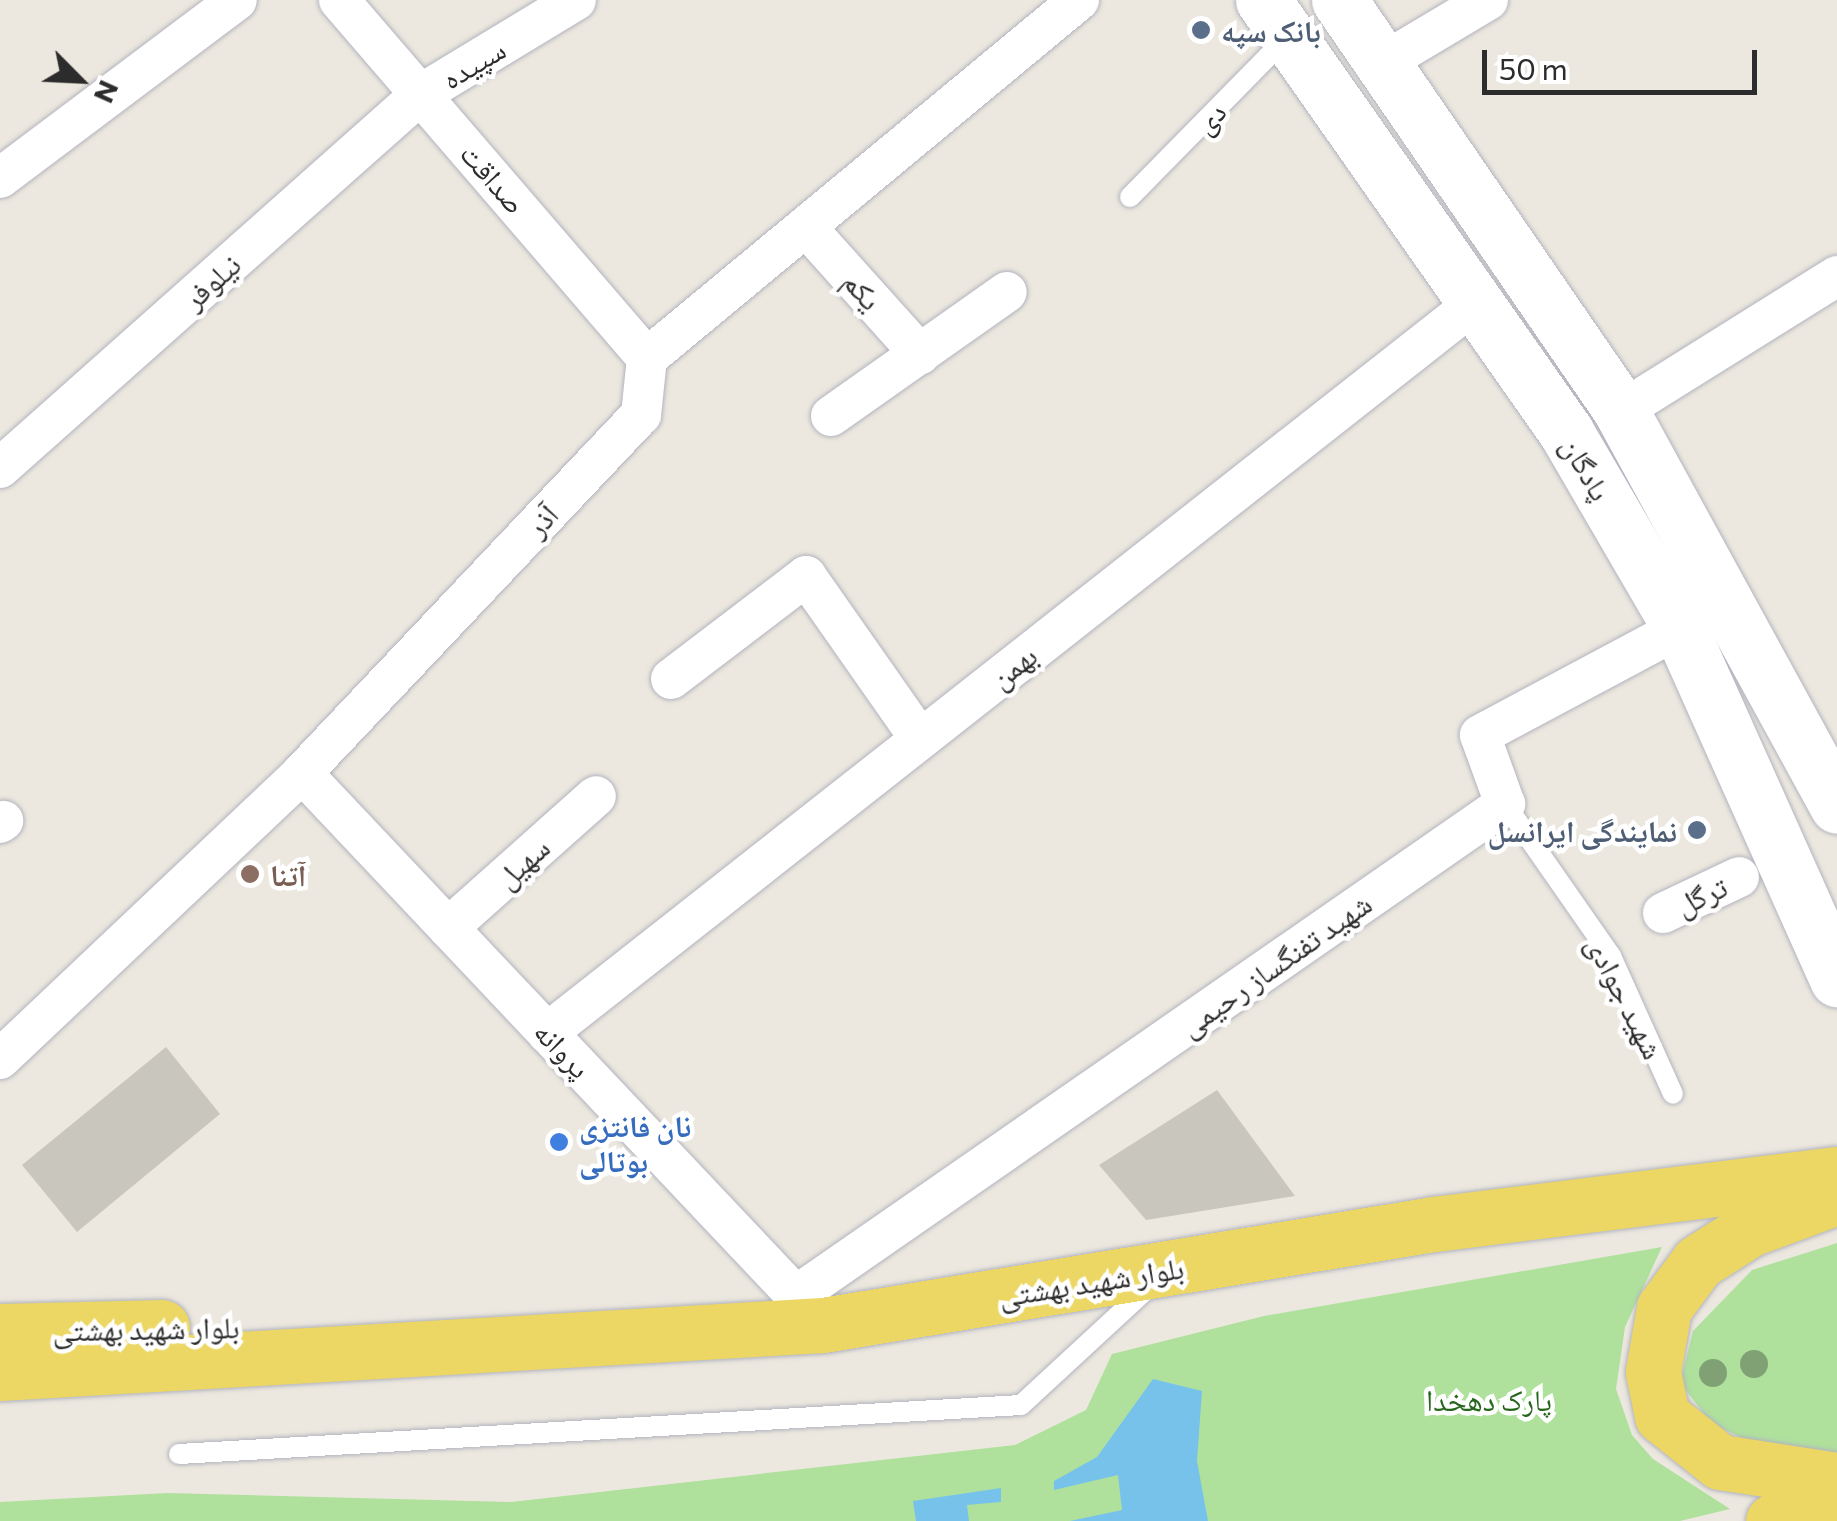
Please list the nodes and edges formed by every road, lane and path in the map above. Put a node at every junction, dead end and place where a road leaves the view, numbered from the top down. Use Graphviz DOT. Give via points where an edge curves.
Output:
graph roads {
  1 [pos="237,0"];
  2 [pos="339,0"];
  3 [pos="576,0"];
  4 [pos="1079,0"];
  5 [pos="1339,0"];
  6 [pos="1488,0"];
  7 [pos="1276,18"];
  8 [pos="1384,62"];
  9 [pos="421,94"];
  10 [pos="0,178"];
  11 [pos="1130,198"];
  12 [pos="806,227"];
  13 [pos="1837,276"];
  14 [pos="1007,292"];
  15 [pos="1480,299"];
  16 [pos="920,354"];
  17 [pos="647,358"];
  18 [pos="1621,411"];
  19 [pos="831,416"];
  20 [pos="0,468"];
  21 [pos="1680,628"];
  22 [pos="671,680"];
  23 [pos="920,739"];
  24 [pos="302,773"];
  25 [pos="596,796"];
  26 [pos="1835,797"];
  27 [pos="1505,804"];
  28 [pos="1770,829"];
  29 [pos="1739,877"];
  30 [pos="1663,913"];
  31 [pos="448,928"];
  32 [pos="1837,979"];
  33 [pos="547,1033"];
  34 [pos="0,1060"];
  35 [pos="1673,1094"];
  36 [pos="1836,1179"];
  37 [pos="1169,1268"];
  38 [pos="810,1310"];
  39 [pos="342,1351"];
  40 [pos="2,1359"];
  41 [pos="179,1454"];
  42 [pos="1837,1480"];
  43 [pos="1837,1504"];
  44 [pos="1773,1521"];
  1 -- 10 [label="street"];
  2 -- 9 [label="street, صداقت"];
  3 -- 9 [label="street, سپیده"];
  4 -- 12 [label="street"];
  5 -- 8 [label="main road, پادگان"];
  6 -- 8 [label="street"];
  7 -- 11 [label="lane, دی"];
  7 -- 15 [label="main road, پادگان"];
  8 -- 18 [label="main road, پادگان"];
  9 -- 17 [label="street, صداقت"];
  9 -- 20 [label="street, نیلوفر"];
  12 -- 16 [label="street, یکم"];
  12 -- 17 [label="street"];
  13 -- 18 [label="street"];
  14 -- 16 [label="street"];
  15 -- 21 [label="main road, پادگان"];
  15 -- 23 [label="street, بهمن"];
  16 -- 19 [label="street"];
  17 -- 24 [label="street, آذر" via="640,414"];
  18 -- 26 [label="main road, پادگان"];
  21 -- 27 [label="street" via="1480,734"];
  21 -- 28 [label="main road, پادگان"];
  22 -- 23 [label="street" via="806,576"];
  23 -- 33 [label="street, بهمن"];
  24 -- 31 [label="street, پروانه"];
  24 -- 34 [label="street, آذر"];
  25 -- 31 [label="street, سهیل"];
  26 -- 28 [label="main road"];
  27 -- 35 [label="lane, شهید جوادی" via="1611,956"];
  27 -- 38 [label="street, شهید تفنگساز رحیمی"];
  28 -- 32 [label="main road, پادگان"];
  29 -- 30 [label="street, ترگل"];
  31 -- 33 [label="street, پروانه"];
  33 -- 38 [label="street, پروانه"];
  36 -- 37 [label="main road, بلوار شهید بهشتی"];
  36 -- 42 [label="main road" via="1698,1262 1664,1308 1653,1372 1662,1416 1720,1462"];
  37 -- 38 [label="main road, بلوار شهید بهشتی"];
  37 -- 41 [label="lane" via="1021,1404"];
  38 -- 39 [label="main road, بلوار شهید بهشتی"];
  39 -- 40 [label="main road, بلوار شهید بهشتی"];
  39 -- 40 [label="main road, بلوار شهید بهشتی" via="292,1324"];
  43 -- 44 [label="main road"];
}
